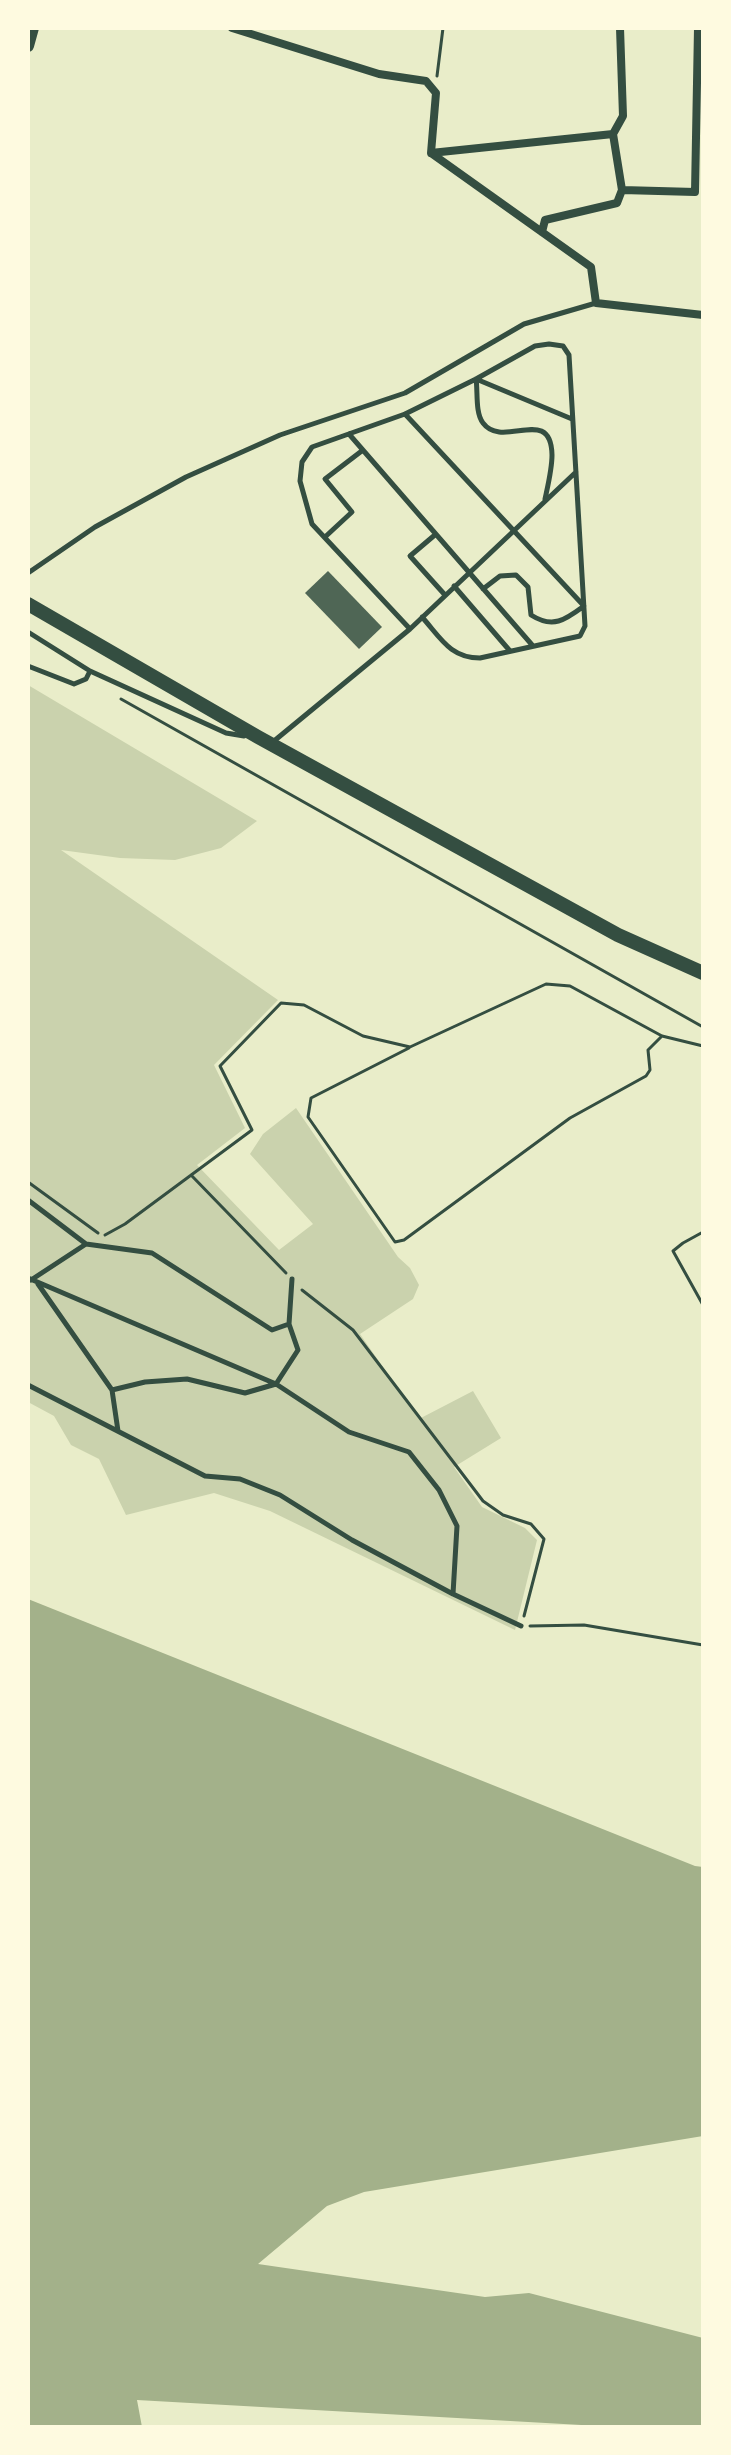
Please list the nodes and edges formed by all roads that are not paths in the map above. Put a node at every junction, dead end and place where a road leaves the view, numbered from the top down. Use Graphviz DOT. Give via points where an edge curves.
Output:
graph roads {
  1 [pos="33,28"];
  2 [pos="232,28"];
  3 [pos="620,28"];
  4 [pos="698,28"];
  5 [pos="28,46"];
  6 [pos="613,134"];
  7 [pos="431,153"];
  8 [pos="622,190"];
  9 [pos="542,232"];
  10 [pos="596,303"];
  11 [pos="703,315"];
  12 [pos="476,379"];
  13 [pos="405,414"];
  14 [pos="572,419"];
  15 [pos="349,434"];
  16 [pos="363,450"];
  17 [pos="576,472"];
  18 [pos="545,501"];
  19 [pos="513,531"];
  20 [pos="436,534"];
  21 [pos="325,537"];
  22 [pos="469,572"];
  23 [pos="28,573"];
  24 [pos="454,586"];
  25 [pos="483,589"];
  26 [pos="445,595"];
  27 [pos="28,604"];
  28 [pos="584,606"];
  29 [pos="422,617"];
  30 [pos="410,629"];
  31 [pos="28,632"];
  32 [pos="533,646"];
  33 [pos="511,651"];
  34 [pos="28,666"];
  35 [pos="90,671"];
  36 [pos="264,741"];
  37 [pos="703,973"];
  38 [pos="28,1200"];
  39 [pos="86,1244"];
  40 [pos="292,1279"];
  41 [pos="32,1280"];
  42 [pos="289,1324"];
  43 [pos="276,1384"];
  44 [pos="28,1385"];
  45 [pos="112,1390"];
  46 [pos="119,1431"];
  47 [pos="453,1594"];
  48 [pos="521,1626"];
  1 -- 5 [label="street"];
  2 -- 7 [label="street" via="379,74 426,81 436,93"];
  3 -- 6 [label="street" via="623,116"];
  4 -- 8 [label="street" via="695,192"];
  6 -- 7 [label="street"];
  6 -- 8 [label="street"];
  7 -- 9 [label="street"];
  8 -- 9 [label="street" via="617,203 545,220"];
  9 -- 10 [label="street" via="591,267"];
  10 -- 11 [label="street"];
  10 -- 23 [label="lane" via="524,324 405,393 280,435 186,477 95,527"];
  12 -- 13 [label="lane"];
  12 -- 14 [label="lane"];
  12 -- 14 [label="lane" via="535,346 563,346 569,355"];
  12 -- 18 [label="lane" via="483,423 506,434 533,428 551,443"];
  13 -- 15 [label="lane"];
  13 -- 19 [label="lane"];
  14 -- 17 [label="lane"];
  15 -- 16 [label="lane"];
  15 -- 21 [label="lane" via="312,447 302,462 300,481 312,524"];
  16 -- 20 [label="lane"];
  16 -- 21 [label="lane" via="325,479 352,512"];
  17 -- 18 [label="lane"];
  17 -- 28 [label="lane"];
  18 -- 19 [label="lane"];
  19 -- 22 [label="lane"];
  19 -- 28 [label="lane"];
  20 -- 22 [label="lane"];
  20 -- 26 [label="lane" via="410,556"];
  21 -- 30 [label="lane"];
  22 -- 24 [label="lane"];
  22 -- 25 [label="lane"];
  24 -- 26 [label="lane"];
  24 -- 33 [label="lane"];
  25 -- 28 [label="lane" via="500,576 516,575 528,587 531,615 543,623 568,618"];
  25 -- 32 [label="lane"];
  26 -- 29 [label="lane"];
  27 -- 36 [label="main road"];
  28 -- 32 [label="lane" via="580,636"];
  29 -- 30 [label="lane"];
  29 -- 33 [label="lane" via="454,653 466,658"];
  30 -- 36 [label="lane"];
  31 -- 35 [label="lane"];
  32 -- 33 [label="lane"];
  34 -- 35 [label="lane" via="74,684"];
  35 -- 36 [label="lane" via="226,733"];
  36 -- 37 [label="main road" via="618,935"];
  38 -- 39 [label="lane"];
  39 -- 41 [label="lane"];
  39 -- 42 [label="lane" via="152,1253 272,1330"];
  40 -- 42 [label="lane"];
  41 -- 43 [label="lane"];
  41 -- 45 [label="lane"];
  42 -- 43 [label="lane" via="298,1350"];
  43 -- 45 [label="lane" via="245,1393 187,1379"];
  43 -- 47 [label="lane" via="349,1432 409,1452 439,1490 457,1526"];
  44 -- 46 [label="lane"];
  45 -- 46 [label="lane"];
  46 -- 47 [label="lane" via="205,1476 240,1479 280,1495"];
  47 -- 48 [label="lane"];
}
